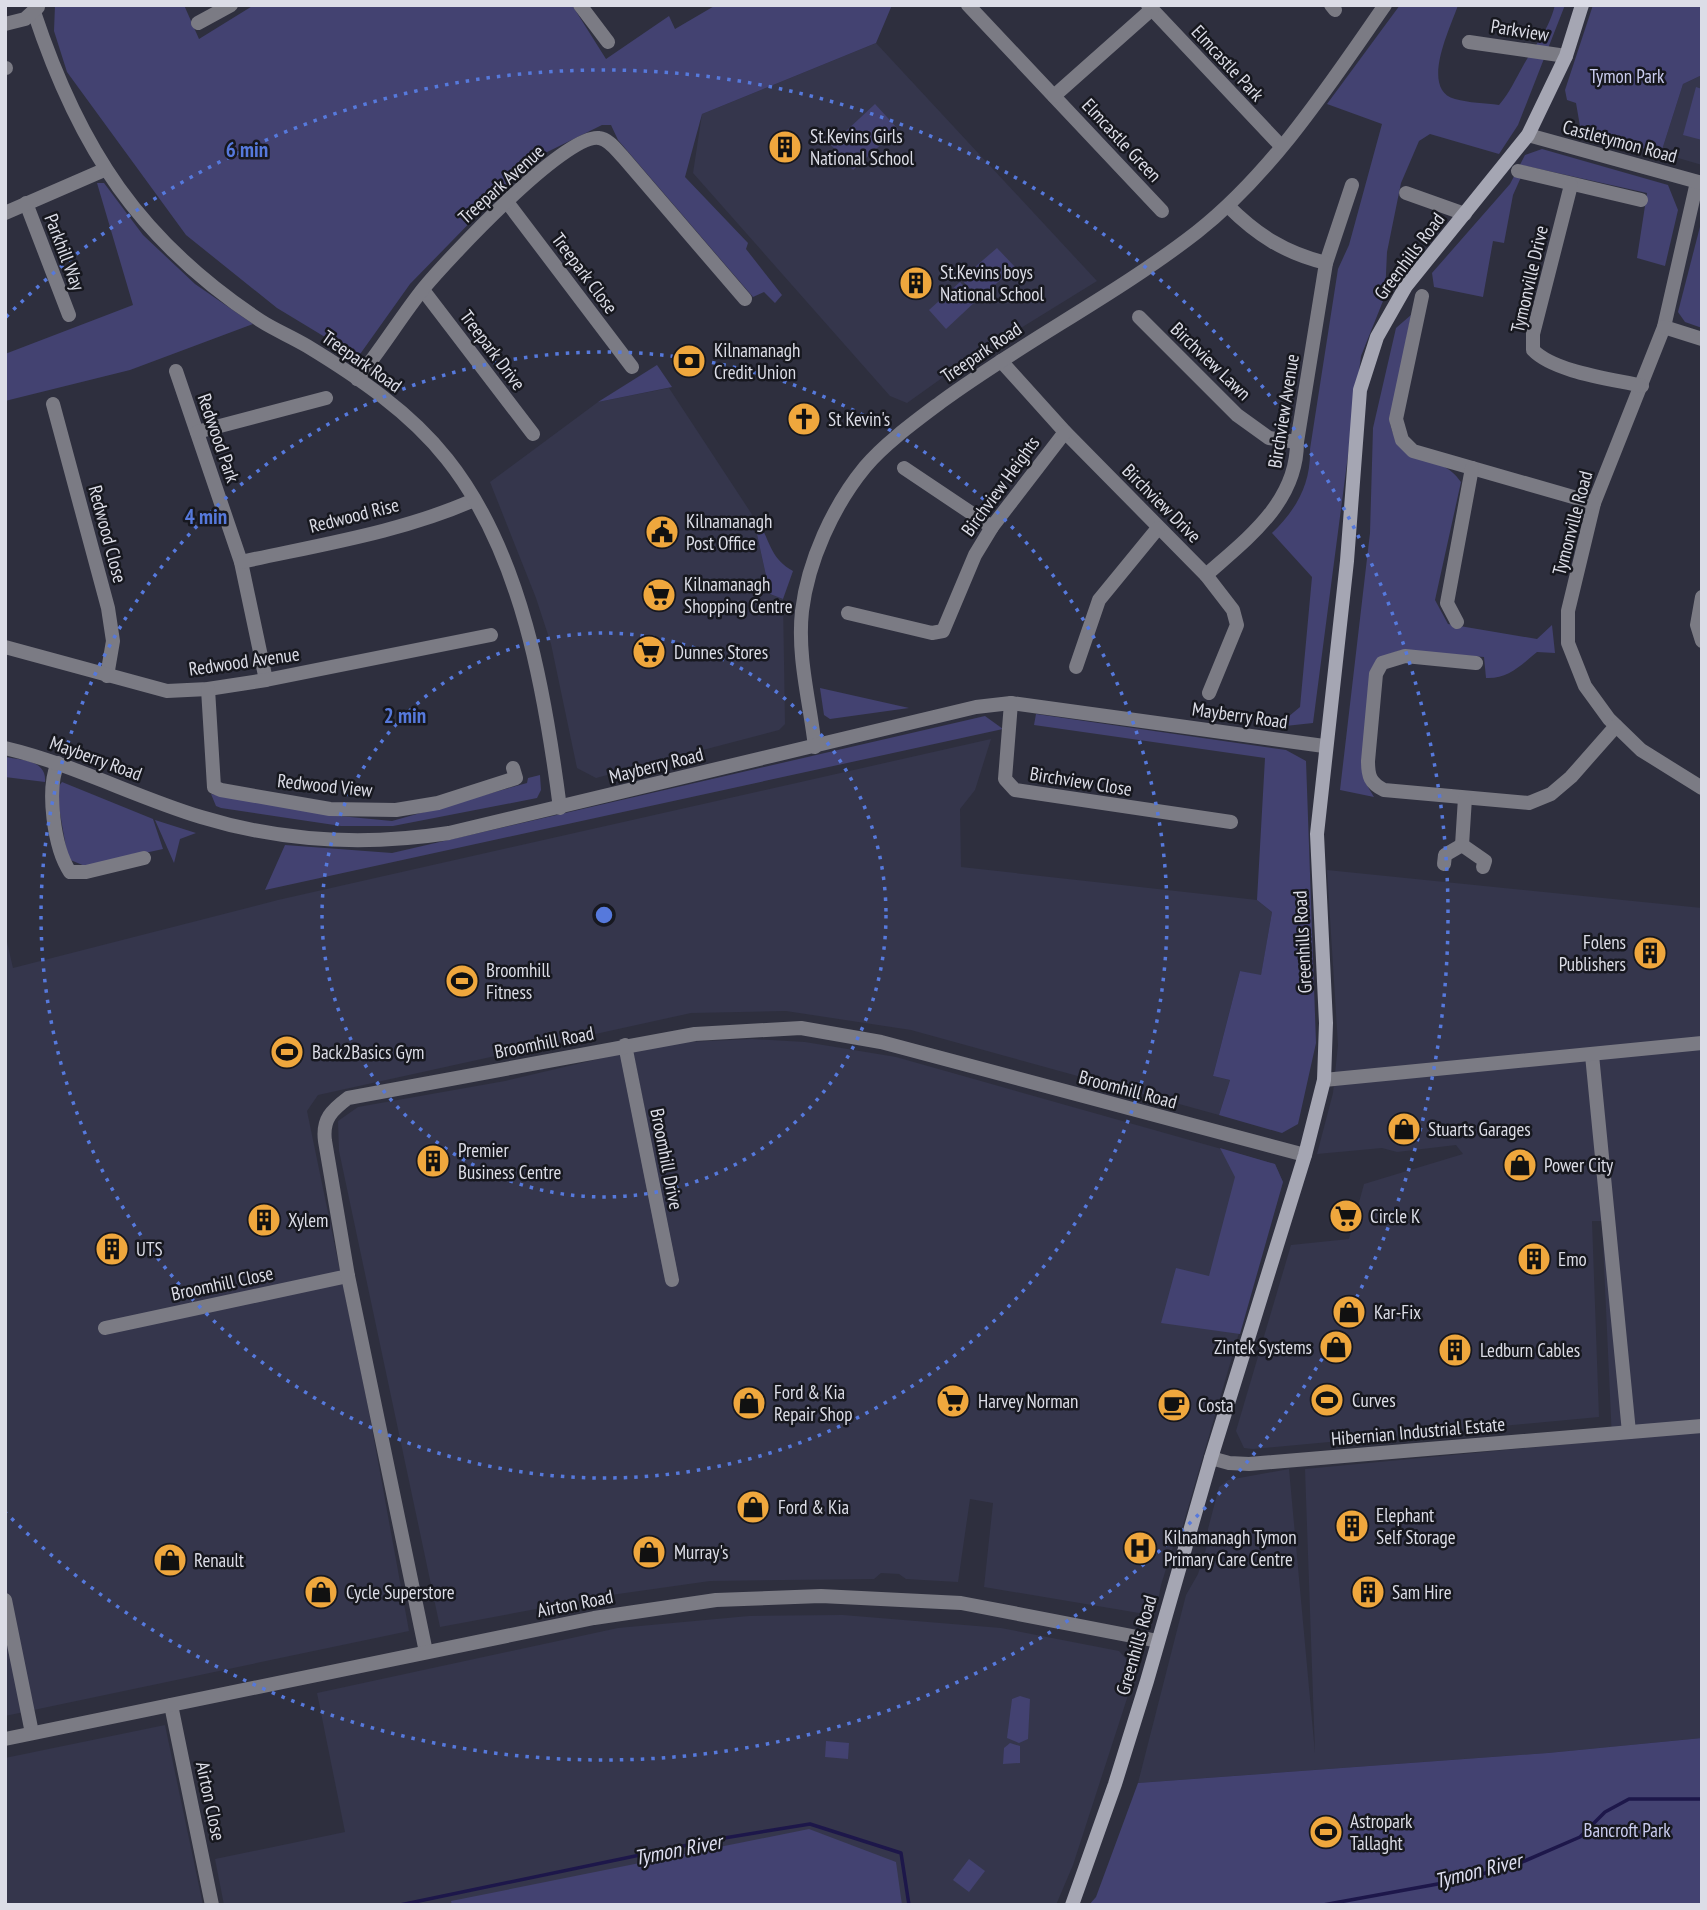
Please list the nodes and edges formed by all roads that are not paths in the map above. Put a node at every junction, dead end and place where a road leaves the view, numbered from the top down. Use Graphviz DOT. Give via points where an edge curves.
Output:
graph roads {
  1 [pos="231,5"];
  2 [pos="580,5"];
  3 [pos="968,5"];
  4 [pos="1385,5"];
  5 [pos="1582,5"];
  6 [pos="1150,7"];
  7 [pos="36,9"];
  8 [pos="198,23"];
  9 [pos="5,24"];
  10 [pos="1468,41"];
  11 [pos="608,42"];
  12 [pos="1566,56"];
  13 [pos="1054,96"];
  14 [pos="1528,135"];
  15 [pos="1281,146"];
  16 [pos="104,170"];
  17 [pos="1518,171"];
  18 [pos="1699,183"];
  19 [pos="1352,185"];
  20 [pos="1571,185"];
  21 [pos="1406,194"];
  22 [pos="1641,200"];
  23 [pos="507,202"];
  24 [pos="26,203"];
  25 [pos="1228,206"];
  26 [pos="1162,211"];
  27 [pos="5,213"];
  28 [pos="1465,214"];
  29 [pos="1326,262"];
  30 [pos="423,290"];
  31 [pos="1422,296"];
  32 [pos="745,299"];
  33 [pos="69,315"];
  34 [pos="1139,317"];
  35 [pos="1664,327"];
  36 [pos="1702,339"];
  37 [pos="1001,361"];
  38 [pos="632,367"];
  39 [pos="176,371"];
  40 [pos="357,379"];
  41 [pos="1642,386"];
  42 [pos="326,398"];
  43 [pos="53,404"];
  44 [pos="197,432"];
  45 [pos="1065,432"];
  46 [pos="533,435"];
  47 [pos="1297,442"];
  48 [pos="904,468"];
  49 [pos="1472,468"];
  50 [pos="474,500"];
  51 [pos="1594,503"];
  52 [pos="992,527"];
  53 [pos="1158,528"];
  54 [pos="241,562"];
  55 [pos="1206,575"];
  56 [pos="1702,597"];
  57 [pos="848,613"];
  58 [pos="1457,622"];
  59 [pos="491,635"];
  60 [pos="1702,641"];
  61 [pos="5,647"];
  62 [pos="1476,663"];
  63 [pos="1076,667"];
  64 [pos="107,676"];
  65 [pos="266,680"];
  66 [pos="208,689"];
  67 [pos="1209,692"];
  68 [pos="1011,703"];
  69 [pos="1616,726"];
  70 [pos="1324,746"];
  71 [pos="815,747"];
  72 [pos="5,748"];
  73 [pos="58,763"];
  74 [pos="513,768"];
  75 [pos="1702,788"];
  76 [pos="1465,798"];
  77 [pos="560,808"];
  78 [pos="1231,822"];
  79 [pos="1462,845"];
  80 [pos="144,858"];
  81 [pos="1444,864"];
  82 [pos="1483,867"];
  83 [pos="1702,1044"];
  84 [pos="625,1045"];
  85 [pos="1592,1055"];
  86 [pos="1324,1080"];
  87 [pos="1305,1155"];
  88 [pos="348,1276"];
  89 [pos="672,1280"];
  90 [pos="105,1328"];
  91 [pos="1702,1426"];
  92 [pos="1629,1432"];
  93 [pos="1211,1458"];
  94 [pos="5,1600"];
  95 [pos="1158,1641"];
  96 [pos="426,1652"];
  97 [pos="171,1704"];
  98 [pos="32,1733"];
  99 [pos="5,1739"];
  100 [pos="212,1905"];
  101 [pos="1072,1905"];
  1 -- 8 [label="street"];
  2 -- 11 [label="street"];
  3 -- 13 [label="street, Elmcastle Green"];
  4 -- 15 [label="street, Treepark Road"];
  5 -- 12 [label="main road, Greenhills Road"];
  6 -- 13 [label="street, Elmcastle Green"];
  6 -- 15 [label="street, Elmcastle Park"];
  7 -- 9 [label="street" via="25,19"];
  7 -- 16 [label="street, Treepark Road" via="63,93"];
  10 -- 12 [label="street, Parkview"];
  12 -- 14 [label="main road, Greenhills Road"];
  13 -- 26 [label="street, Elmcastle Green"];
  14 -- 18 [label="street, Castletymon Road"];
  14 -- 28 [label="main road, Greenhills Road"];
  15 -- 25 [label="street, Treepark Road"];
  16 -- 24 [label="street, Parkhill Way"];
  16 -- 40 [label="street, Treepark Road" via="136,214 178,257 262,322"];
  17 -- 20 [label="street"];
  18 -- 35 [label="street, Tymonville Road"];
  19 -- 29 [label="street, Birchview Avenue"];
  20 -- 22 [label="street"];
  20 -- 41 [label="street, Tymonville Drive" via="1533,334 1533,350 1540,358 1565,367"];
  21 -- 28 [label="street"];
  23 -- 30 [label="street, Treepark Avenue"];
  23 -- 32 [label="street, Treepark Avenue" via="538,172 581,142 596,137 605,140"];
  23 -- 38 [label="street, Treepark Close"];
  24 -- 27 [label="street, Parkhill Way"];
  24 -- 33 [label="street, Parkhill Way"];
  25 -- 29 [label="street" via="1252,231 1276,246"];
  25 -- 37 [label="street, Treepark Road" via="1125,283"];
  28 -- 70 [label="main road, Greenhills Road" via="1391,310 1360,390 1346,574"];
  29 -- 47 [label="street, Birchview Avenue"];
  30 -- 40 [label="street, Treepark Avenue"];
  30 -- 46 [label="street, Treepark Drive"];
  31 -- 49 [label="street" via="1396,419 1402,440 1413,451"];
  34 -- 47 [label="street, Birchview Lawn" via="1237,415 1269,438"];
  35 -- 36 [label="street"];
  35 -- 41 [label="street, Tymonville Road"];
  37 -- 45 [label="street, Birchview Drive"];
  37 -- 71 [label="street, Treepark Road" via="913,423 867,465 843,497 811,571 803,611 801,658"];
  39 -- 44 [label="street, Redwood Park"];
  40 -- 50 [label="street, Treepark Road" via="414,423 447,459"];
  41 -- 51 [label="street, Tymonville Road"];
  42 -- 44 [label="street"];
  43 -- 64 [label="street, Redwood Close" via="108,608 113,641"];
  44 -- 54 [label="street, Redwood Park"];
  45 -- 52 [label="street, Birchview Heights"];
  45 -- 53 [label="street, Birchview Drive"];
  47 -- 55 [label="street, Birchview Avenue" via="1291,482 1274,511"];
  48 -- 52 [label="street"];
  49 -- 51 [label="street"];
  49 -- 58 [label="street" via="1447,603"];
  50 -- 54 [label="street, Redwood Rise" via="370,532"];
  50 -- 77 [label="street, Treepark Road" via="528,627"];
  51 -- 69 [label="street, Tymonville Road" via="1568,611 1568,643 1585,686"];
  52 -- 57 [label="street, Birchview Heights" via="943,631 932,633"];
  53 -- 55 [label="street, Birchview Drive"];
  53 -- 63 [label="street" via="1099,600"];
  54 -- 65 [label="street, Redwood Park"];
  55 -- 67 [label="street, Birchview Drive" via="1233,610 1237,625"];
  56 -- 60 [label="street" via="1697,625"];
  59 -- 65 [label="street, Redwood Avenue"];
  61 -- 64 [label="street, Redwood Avenue"];
  62 -- 76 [label="street" via="1405,656 1382,663 1376,674 1368,761 1373,785 1384,790"];
  64 -- 66 [label="street, Redwood Avenue" via="167,691"];
  65 -- 66 [label="street, Redwood Avenue"];
  66 -- 74 [label="street, Redwood View" via="214,787 221,790 330,809 415,809 516,778"];
  68 -- 70 [label="street, Mayberry Road"];
  68 -- 71 [label="street, Mayberry Road" via="975,707"];
  68 -- 78 [label="street, Birchview Close" via="1005,779 1015,790"];
  69 -- 75 [label="street, Tymonville Road" via="1666,769"];
  69 -- 76 [label="street" via="1551,793 1529,803"];
  70 -- 86 [label="main road, Greenhills Road" via="1317,834 1326,1023"];
  71 -- 77 [label="street, Mayberry Road"];
  72 -- 73 [label="street, Mayberry Road"];
  73 -- 77 [label="street, Mayberry Road" via="202,818 327,841 407,839"];
  73 -- 80 [label="street" via="51,789 62,860 70,872"];
  76 -- 79 [label="street"];
  79 -- 81 [label="street" via="1445,855"];
  79 -- 82 [label="street" via="1485,861"];
  83 -- 85 [label="street"];
  84 -- 87 [label="street, Broomhill Road" via="736,1030 801,1028 881,1042"];
  84 -- 88 [label="street, Broomhill Road" via="348,1098 330,1111 324,1137"];
  84 -- 89 [label="street, Broomhill Drive"];
  85 -- 86 [label="street"];
  85 -- 92 [label="street"];
  86 -- 87 [label="main road, Greenhills Road"];
  87 -- 93 [label="main road, Greenhills Road"];
  88 -- 90 [label="street, Broomhill Close"];
  88 -- 96 [label="street, Broomhill Road"];
  91 -- 92 [label="street, Hibernian Industrial Estate"];
  92 -- 93 [label="street, Hibernian Industrial Estate" via="1249,1464"];
  93 -- 95 [label="main road, Greenhills Road"];
  94 -- 98 [label="street"];
  95 -- 96 [label="street, Airton Road" via="961,1603 821,1596 660,1606"];
  95 -- 101 [label="main road, Greenhills Road"];
  96 -- 97 [label="street, Airton Road"];
  97 -- 98 [label="street, Airton Road"];
  97 -- 100 [label="street, Airton Close"];
  98 -- 99 [label="street, Airton Road"];
}
